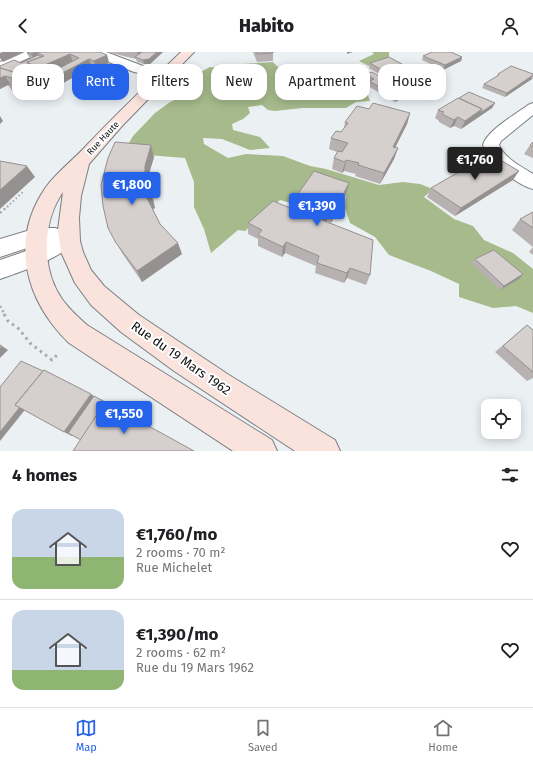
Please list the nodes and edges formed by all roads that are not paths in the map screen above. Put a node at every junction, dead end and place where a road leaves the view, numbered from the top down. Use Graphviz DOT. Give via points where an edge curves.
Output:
graph roads {
  1 [pos="31,52"];
  2 [pos="95,52"];
  3 [pos="188,52"];
  4 [pos="176,64"];
  5 [pos="0,67"];
  6 [pos="137,68"];
  7 [pos="139,100"];
  8 [pos="533,108"];
  9 [pos="80,163"];
  10 [pos="533,182"];
  11 [pos="68,237"];
  12 [pos="37,246"];
  13 [pos="0,248"];
  14 [pos="0,270"];
  15 [pos="261,451"];
  16 [pos="324,451"];
  1 -- 5 [label="street"];
  2 -- 6 [label="street"];
  3 -- 4 [label="main road, Rue Haute"];
  7 -- 9 [label="main road, Rue Haute"];
  8 -- 10 [label="street" via="493,139 491,144 499,158"];
  9 -- 11 [label="main road, Rue du 19 Mars 1962" via="68,212"];
  9 -- 12 [label="main road, Rue Haute" via="64,178 49,198 44,209"];
  11 -- 12 [label="street"];
  11 -- 16 [label="main road, Rue du 19 Mars 1962" via="77,264 100,298 130,323 207,378"];
  12 -- 13 [label="street"];
  12 -- 14 [label="street"];
  12 -- 15 [label="main road" via="43,287 56,314 65,324"];
}
